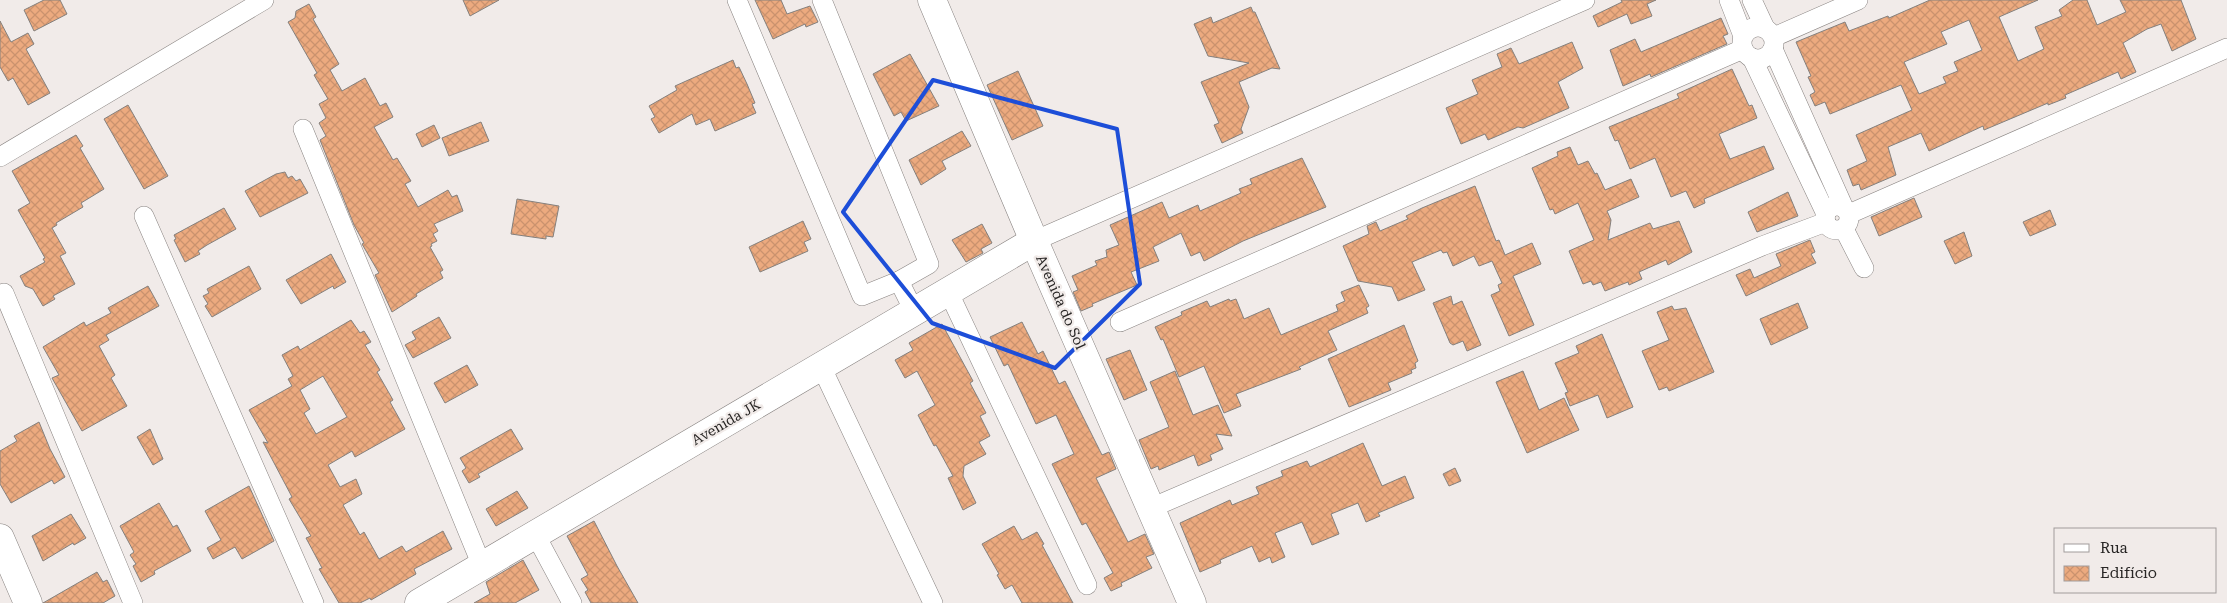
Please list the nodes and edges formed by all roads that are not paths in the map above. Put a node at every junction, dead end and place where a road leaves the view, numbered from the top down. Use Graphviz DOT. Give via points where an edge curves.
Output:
graph roads {
  1 [pos="264,0"];
  2 [pos="737,0"];
  3 [pos="822,0"];
  4 [pos="932,0"];
  5 [pos="1585,0"];
  6 [pos="1729,0"];
  7 [pos="1752,0"];
  8 [pos="1858,0"];
  9 [pos="1771,38"];
  10 [pos="1746,48"];
  11 [pos="2227,48"];
  12 [pos="303,129"];
  13 [pos="0,157"];
  14 [pos="144,216"];
  15 [pos="1846,217"];
  16 [pos="1826,218"];
  17 [pos="1034,241"];
  18 [pos="1864,268"];
  19 [pos="900,280"];
  20 [pos="948,292"];
  21 [pos="4,293"];
  22 [pos="914,312"];
  23 [pos="1120,322"];
  24 [pos="821,366"];
  25 [pos="1151,508"];
  26 [pos="535,534"];
  27 [pos="0,538"];
  28 [pos="482,566"];
  29 [pos="1087,585"];
  30 [pos="28,603"];
  31 [pos="132,603"];
  32 [pos="314,603"];
  33 [pos="419,603"];
  34 [pos="572,603"];
  35 [pos="933,603"];
  36 [pos="1192,603"];
  1 -- 13 [label="street"];
  2 -- 19 [label="street" via="862,296"];
  3 -- 19 [label="street" via="929,264"];
  4 -- 17 [label="street, Avenida do Sol"];
  5 -- 17 [label="street"];
  6 -- 10 [label="street"];
  7 -- 9 [label="street"];
  8 -- 9 [label="street"];
  9 -- 10 [label="street" via="1764,58"];
  9 -- 10 [label="street" via="1752,28"];
  9 -- 15 [label="street"];
  10 -- 16 [label="street"];
  10 -- 23 [label="street"];
  11 -- 15 [label="street"];
  12 -- 28 [label="street"];
  14 -- 32 [label="street"];
  15 -- 16 [label="street" via="1837,230 1830,228"];
  15 -- 18 [label="street"];
  16 -- 25 [label="street"];
  17 -- 20 [label="street, Avenida JK"];
  17 -- 25 [label="street, Avenida do Sol"];
  19 -- 22 [label="street"];
  20 -- 22 [label="street, Avenida JK"];
  20 -- 29 [label="street"];
  21 -- 31 [label="street"];
  22 -- 24 [label="street, Avenida JK"];
  24 -- 26 [label="street, Avenida JK"];
  24 -- 35 [label="street"];
  25 -- 36 [label="street, Avenida do Sol"];
  26 -- 28 [label="street, Avenida JK"];
  26 -- 34 [label="street"];
  27 -- 30 [label="street"];
  28 -- 33 [label="street, Avenida JK"];
}
